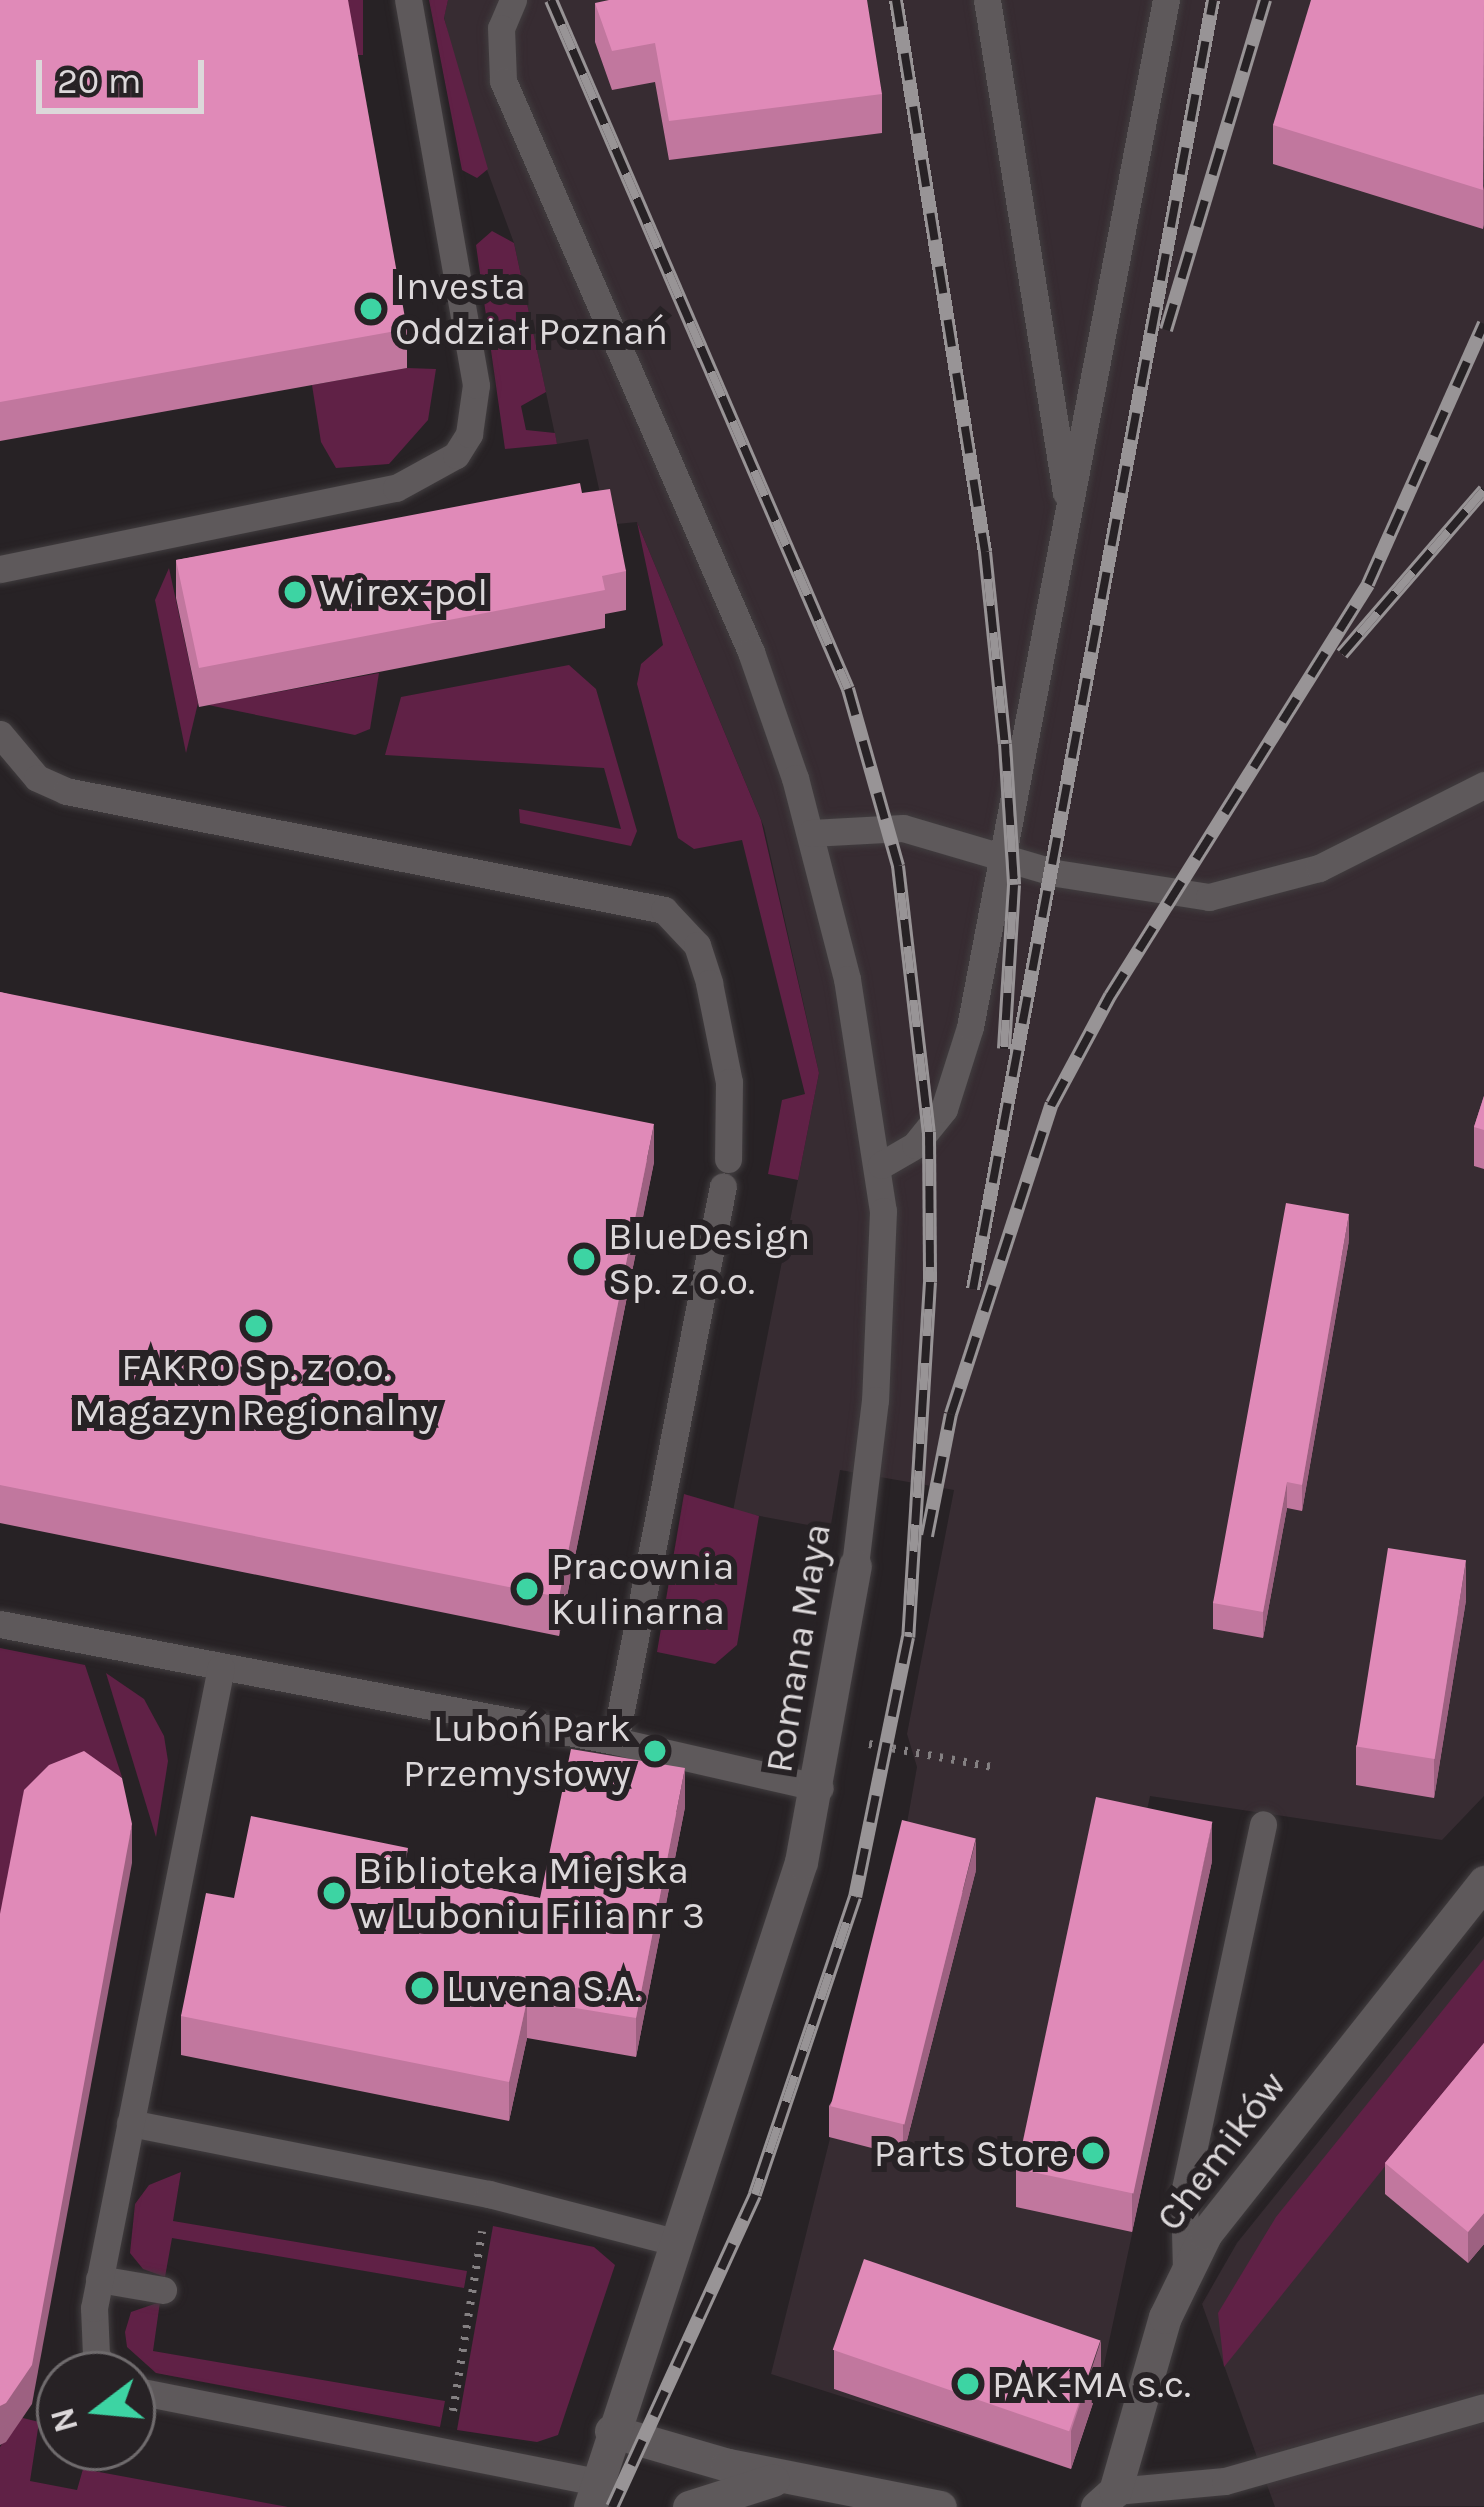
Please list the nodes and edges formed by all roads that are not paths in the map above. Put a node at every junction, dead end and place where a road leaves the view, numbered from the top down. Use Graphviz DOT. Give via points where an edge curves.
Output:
graph roads {
  1 [pos="408,0"];
  2 [pos="513,0"];
  3 [pos="987,0"];
  4 [pos="1166,0"];
  5 [pos="1068,506"];
  6 [pos="0,569"];
  7 [pos="0,734"];
  8 [pos="1484,785"];
  9 [pos="811,833"];
  10 [pos="1006,859"];
  11 [pos="881,1165"];
  12 [pos="855,1566"];
  13 [pos="0,1624"];
  14 [pos="221,1667"];
  15 [pos="615,1741"];
  16 [pos="820,1788"];
  17 [pos="1263,1824"];
  18 [pos="1484,1882"];
  19 [pos="130,2123"];
  20 [pos="674,2242"];
  21 [pos="1186,2270"];
  22 [pos="99,2279"];
  23 [pos="163,2290"];
  24 [pos="99,2351"];
  25 [pos="156,2395"];
  26 [pos="1484,2407"];
  27 [pos="611,2432"];
  28 [pos="788,2477"];
  29 [pos="594,2494"];
  30 [pos="1106,2499"];
  31 [pos="689,2507"];
  32 [pos="940,2507"];
  1 -- 6 [label="lane" via="476,385 469,434 456,455 396,488"];
  2 -- 9 [label="lane, Romana Maya" via="501,28 502,80 751,652"];
  3 -- 5 [label="lane"];
  4 -- 5 [label="lane"];
  5 -- 10 [label="lane"];
  7 -- 15 [label="lane" via="38,778 66,791 664,910 697,945 732,1109"];
  8 -- 10 [label="lane" via="1319,868 1244,894 1175,895"];
  9 -- 10 [label="lane" via="887,826"];
  9 -- 11 [label="lane, Romana Maya"];
  10 -- 11 [label="lane" via="944,1109 915,1145"];
  11 -- 12 [label="lane, Romana Maya" via="880,1326"];
  12 -- 16 [label="street, Romana Maya"];
  13 -- 14 [label="lane"];
  14 -- 15 [label="lane"];
  14 -- 19 [label="lane"];
  15 -- 16 [label="lane"];
  16 -- 20 [label="street, Romana Maya" via="782,1927"];
  17 -- 21 [label="lane" via="1184,2193"];
  18 -- 21 [label="street, Chemików" via="1231,2198"];
  19 -- 20 [label="lane" via="489,2194"];
  19 -- 22 [label="lane"];
  20 -- 27 [label="street, Romana Maya"];
  21 -- 30 [label="street, Chemików"];
  22 -- 23 [label="lane"];
  22 -- 24 [label="lane" via="91,2332"];
  25 -- 29 [label="lane" via="446,2454"];
  26 -- 30 [label="lane" via="1225,2481"];
  27 -- 28 [label="street"];
  27 -- 29 [label="street, Romana Maya"];
  28 -- 31 [label="street"];
  28 -- 32 [label="street"];
}
